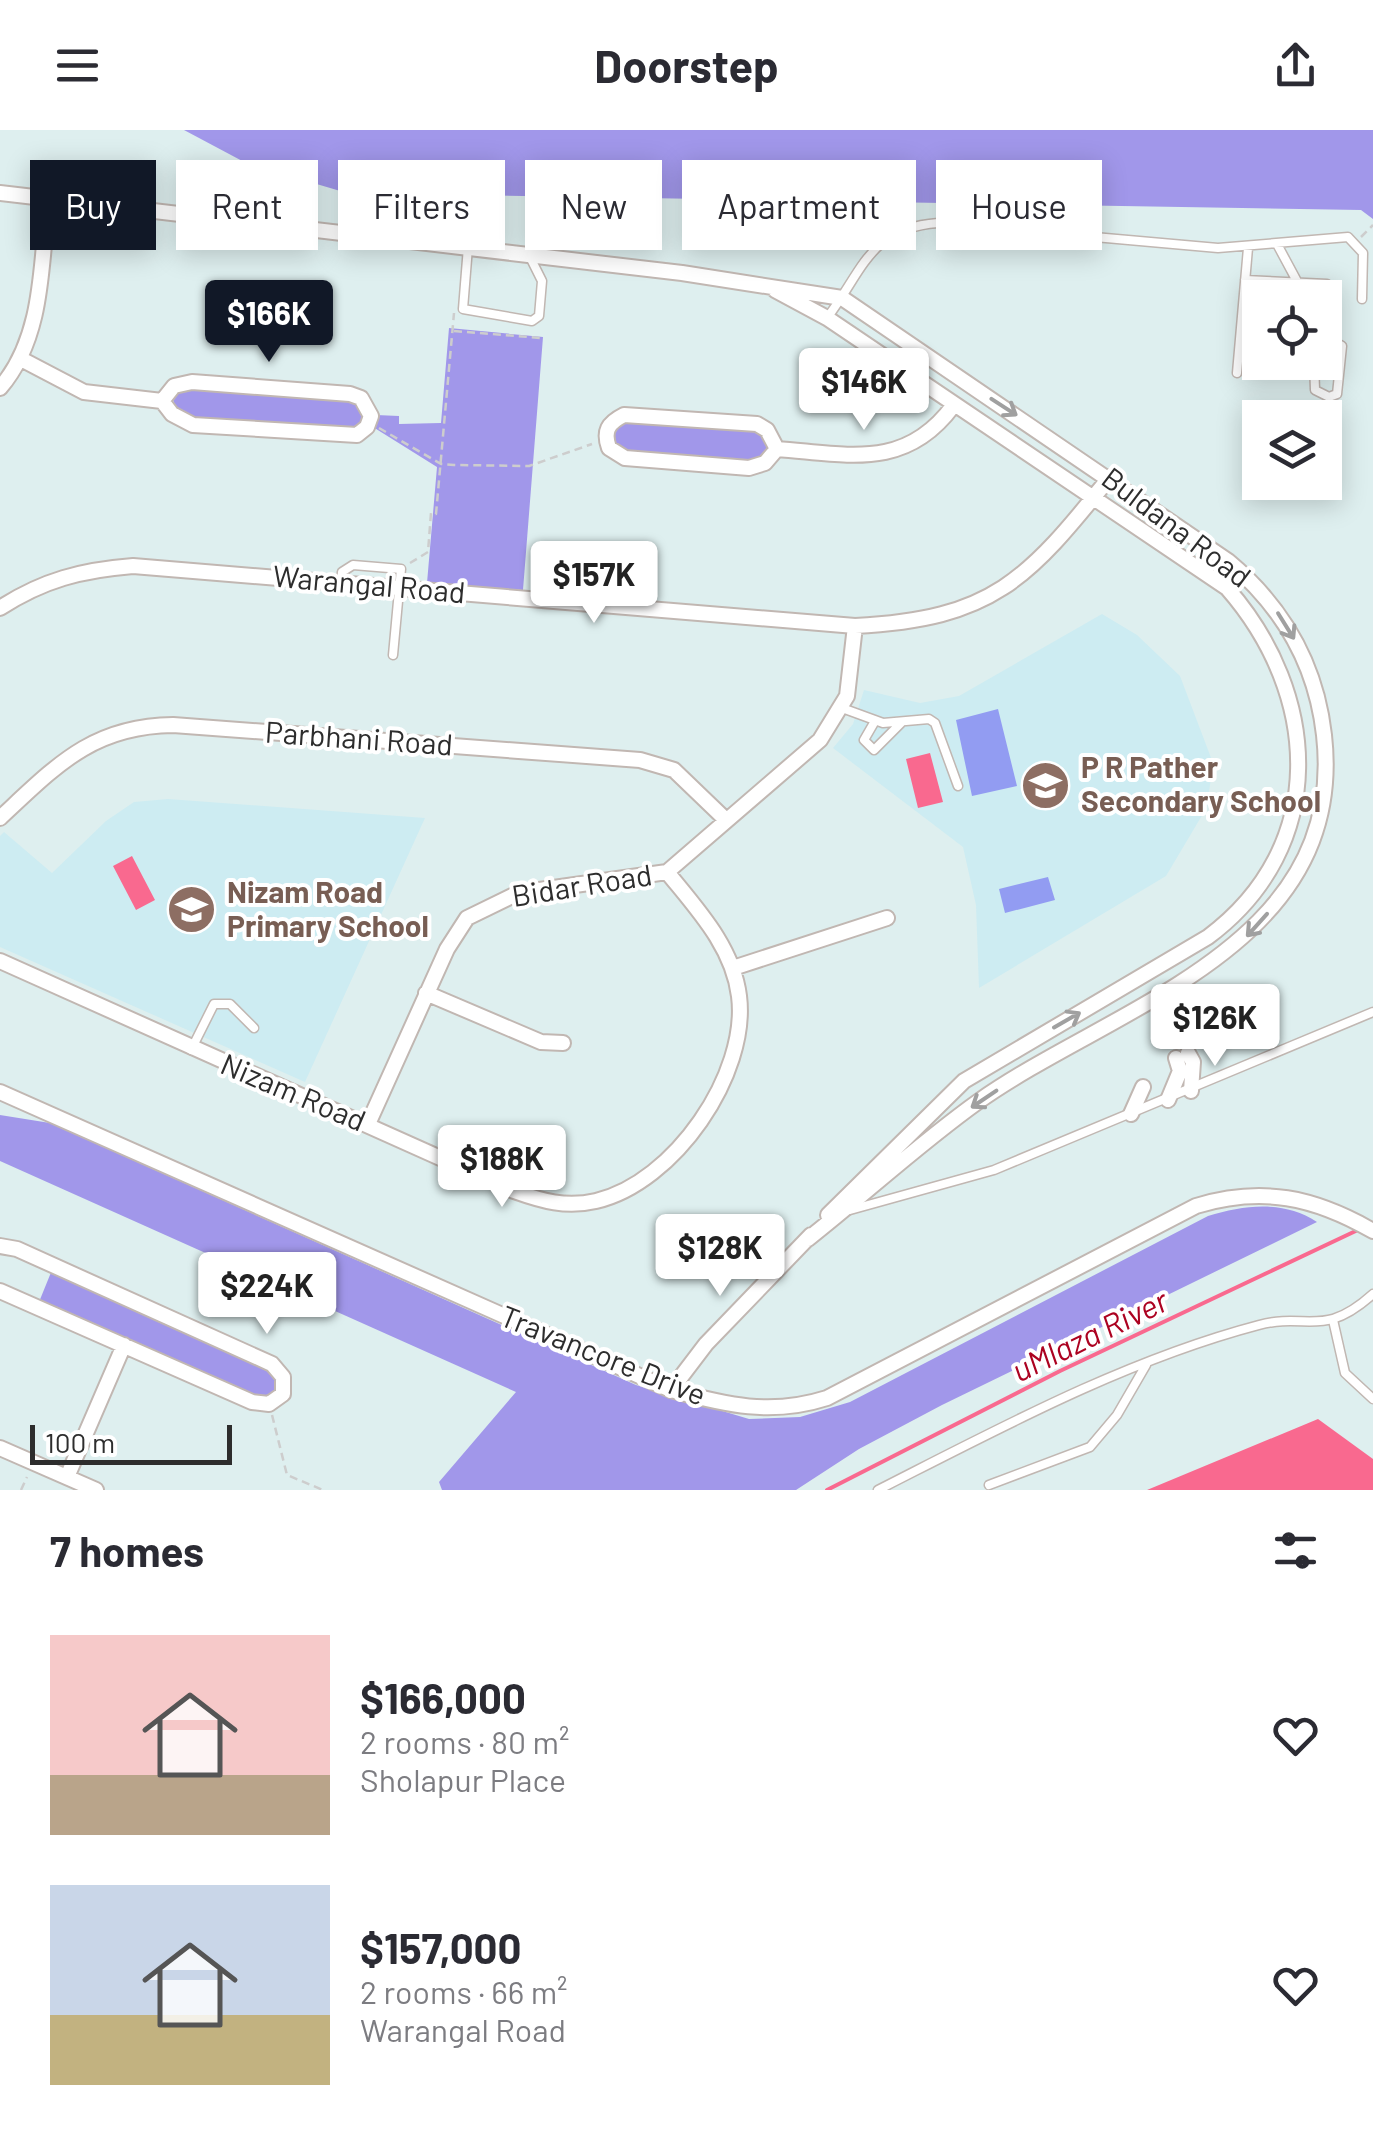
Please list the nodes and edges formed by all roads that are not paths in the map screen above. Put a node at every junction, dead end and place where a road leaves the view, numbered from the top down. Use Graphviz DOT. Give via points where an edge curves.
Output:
graph roads {
  1 [pos="0,192"];
  2 [pos="30,196"];
  3 [pos="156,212"];
  4 [pos="338,233"];
  5 [pos="1276,244"];
  6 [pos="1248,248"];
  7 [pos="42,250"];
  8 [pos="468,250"];
  9 [pos="488,250"];
  10 [pos="529,254"];
  11 [pos="1245,280"];
  12 [pos="1297,280"];
  13 [pos="766,285"];
  14 [pos="842,298"];
  15 [pos="1362,300"];
  16 [pos="1242,311"];
  17 [pos="827,318"];
  18 [pos="21,359"];
  19 [pos="1236,373"];
  20 [pos="1315,380"];
  21 [pos="1338,380"];
  22 [pos="0,388"];
  23 [pos="162,401"];
  24 [pos="953,406"];
  25 [pos="776,449"];
  26 [pos="1110,477"];
  27 [pos="1094,497"];
  28 [pos="342,583"];
  29 [pos="402,588"];
  30 [pos="0,608"];
  31 [pos="854,626"];
  32 [pos="393,655"];
  33 [pos="842,708"];
  34 [pos="875,721"];
  35 [pos="902,722"];
  36 [pos="958,786"];
  37 [pos="0,818"];
  38 [pos="726,820"];
  39 [pos="667,872"];
  40 [pos="886,918"];
  41 [pos="0,961"];
  42 [pos="733,968"];
  43 [pos="426,992"];
  44 [pos="1373,1012"];
  45 [pos="254,1028"];
  46 [pos="563,1043"];
  47 [pos="191,1050"];
  48 [pos="1143,1086"];
  49 [pos="1191,1091"];
  50 [pos="0,1092"];
  51 [pos="1168,1100"];
  52 [pos="1131,1114"];
  53 [pos="368,1124"];
  54 [pos="844,1210"];
  55 [pos="1373,1231"];
  56 [pos="808,1239"];
  57 [pos="0,1246"];
  58 [pos="0,1291"];
  59 [pos="1373,1294"];
  60 [pos="1333,1320"];
  61 [pos="124,1346"];
  62 [pos="1146,1365"];
  63 [pos="671,1390"];
  64 [pos="1373,1400"];
  65 [pos="0,1448"];
  66 [pos="67,1477"];
  67 [pos="989,1485"];
  68 [pos="96,1490"];
  69 [pos="878,1490"];
  1 -- 2 [label="street, Buldana Road"];
  3 -- 4 [label="street, Buldana Road"];
  5 -- 6 [label="lane"];
  5 -- 12 [label="lane"];
  5 -- 15 [label="lane" via="1356,241 1363,253"];
  6 -- 11 [label="lane"];
  6 -- 14 [label="lane" via="914,225 866,257"];
  7 -- 18 [label="street"];
  8 -- 10 [label="lane" via="463,309 532,321 542,281"];
  9 -- 10 [label="street, Buldana Road"];
  10 -- 13 [label="street, Buldana Road"];
  13 -- 14 [label="street, Buldana Road"];
  13 -- 17 [label="street, Buldana Road"];
  14 -- 17 [label="lane"];
  14 -- 26 [label="street, Buldana Road, one-way"];
  16 -- 19 [label="lane"];
  17 -- 24 [label="street, Buldana Road"];
  18 -- 22 [label="street"];
  18 -- 23 [label="street" via="84,392"];
  20 -- 21 [label="lane" via="1315,390 1329,397 1337,394"];
  23 -- 23 [label="street" via="192,424 344,436 357,435 369,423 368,405 350,394 192,382 174,386"];
  24 -- 25 [label="street" via="899,451"];
  24 -- 27 [label="street, Buldana Road"];
  25 -- 25 [label="street" via="765,463 749,468 626,458 608,448 606,439 608,426 624,415 757,424"];
  26 -- 27 [label="street, Warangal Road"];
  26 -- 54 [label="street, Buldana Road, one-way" via="1252,580 1292,632 1318,696 1326,754 1306,852 1263,919 1227,953 979,1102"];
  27 -- 31 [label="street, Warangal Road" via="1033,566 979,603 920,620"];
  56 -- 27 [label="street, Buldana Road, one-way" via="964,1081 1224,925 1259,884 1287,835 1296,802 1298,735 1281,669 1265,638 1227,588"];
  28 -- 29 [label="street, Warangal Road"];
  28 -- 29 [label="lane" via="342,572 353,564 401,569"];
  28 -- 30 [label="street, Warangal Road" via="118,567 47,581"];
  29 -- 31 [label="street, Warangal Road"];
  29 -- 32 [label="lane"];
  31 -- 33 [label="street, Bidar Road"];
  33 -- 34 [label="lane"];
  33 -- 38 [label="street, Bidar Road" via="820,740"];
  34 -- 35 [label="lane"];
  34 -- 35 [label="lane" via="864,740 874,750"];
  35 -- 36 [label="lane" via="935,723"];
  37 -- 38 [label="street, Parbhani Road" via="101,736 173,724 640,760 674,770"];
  38 -- 39 [label="street, Bidar Road"];
  39 -- 42 [label="street, Nizam Road"];
  39 -- 43 [label="street, Bidar Road" via="518,892 488,904 457,930"];
  40 -- 42 [label="street"];
  41 -- 47 [label="street, Nizam Road"];
  42 -- 53 [label="street, Nizam Road" via="742,1029 714,1102 658,1166 618,1193 568,1205 542,1201"];
  43 -- 46 [label="street" via="541,1042"];
  43 -- 53 [label="street, Bidar Road"];
  44 -- 49 [label="lane"];
  45 -- 47 [label="lane" via="230,1004 214,1004"];
  47 -- 53 [label="street, Nizam Road"];
  48 -- 52 [label="street"];
  49 -- 51 [label="lane"];
  49 -- 51 [label="street" via="1192,1062 1182,1056"];
  50 -- 63 [label="street, Travancore Drive"];
  51 -- 52 [label="lane"];
  52 -- 54 [label="lane" via="994,1170"];
  54 -- 56 [label="street, Buldana Road"];
  55 -- 63 [label="street, Travancore Drive" via="1306,1200 1256,1193 1196,1206 852,1386 801,1406 749,1408"];
  56 -- 63 [label="street, Buldana Road"];
  57 -- 61 [label="street" via="272,1364 283,1394 269,1404 252,1402"];
  58 -- 61 [label="street"];
  59 -- 60 [label="lane"];
  60 -- 62 [label="lane" via="1260,1325"];
  60 -- 64 [label="lane" via="1345,1373"];
  61 -- 66 [label="street"];
  62 -- 67 [label="lane" via="1090,1447"];
  62 -- 69 [label="lane"];
  65 -- 66 [label="street"];
  66 -- 68 [label="street"];
}
